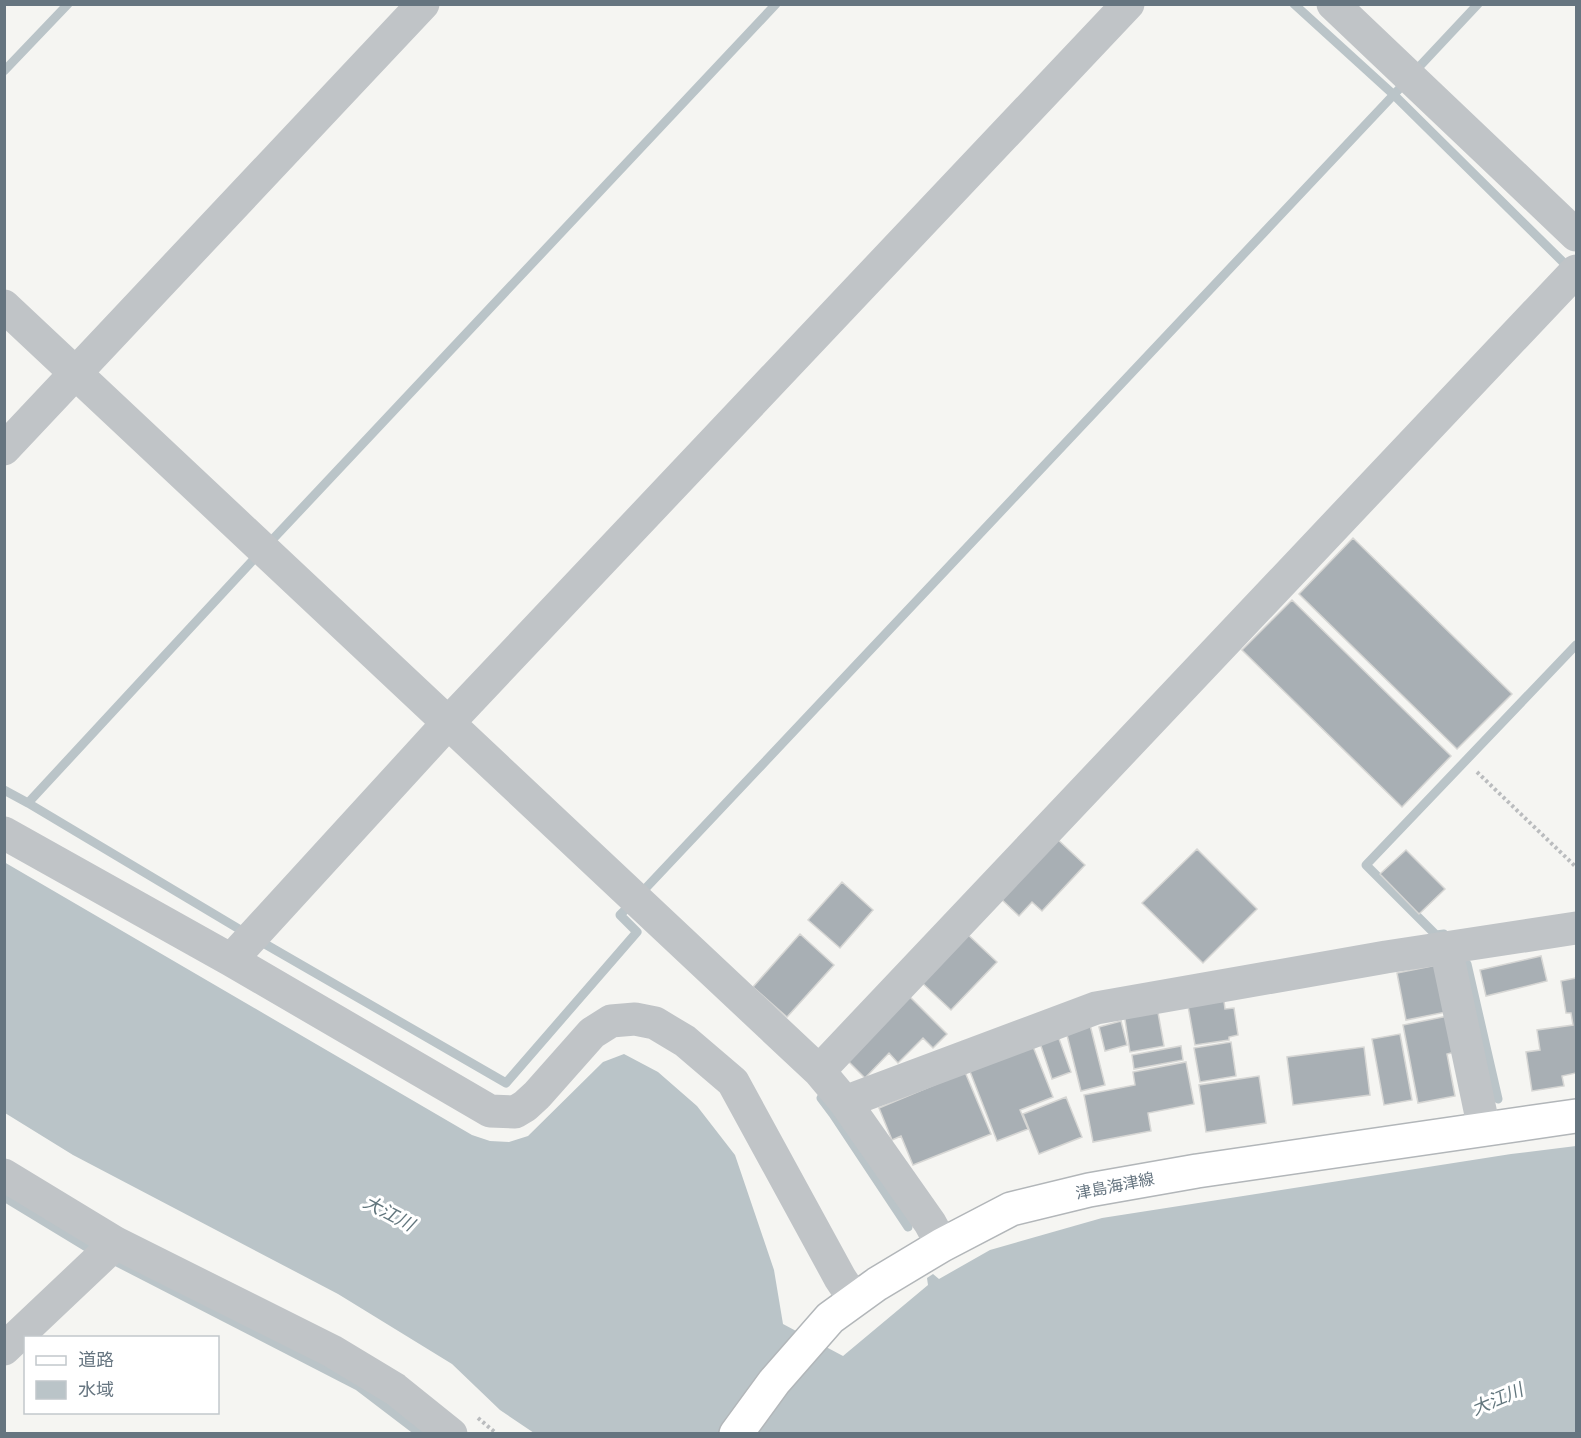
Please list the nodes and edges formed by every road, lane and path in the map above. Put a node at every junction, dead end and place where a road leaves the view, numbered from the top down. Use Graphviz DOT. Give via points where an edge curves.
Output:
graph roads {
  1 [pos="423,4"];
  2 [pos="1128,4"];
  3 [pos="1333,4"];
  4 [pos="1576,235"];
  5 [pos="1576,272"];
  6 [pos="4,306"];
  7 [pos="76,373"];
  8 [pos="4,449"];
  9 [pos="448,723"];
  10 [pos="1477,772"];
  11 [pos="4,832"];
  12 [pos="1576,867"];
  13 [pos="1576,928"];
  14 [pos="1446,948"];
  15 [pos="231,960"];
  16 [pos="819,1071"];
  17 [pos="846,1102"];
  18 [pos="1576,1116"];
  19 [pos="1484,1129"];
  20 [pos="4,1175"];
  21 [pos="116,1243"];
  22 [pos="942,1245"];
  23 [pos="842,1309"];
  24 [pos="4,1349"];
  25 [pos="451,1434"];
  26 [pos="736,1434"];
  1 -- 7 [label="street"];
  2 -- 9 [label="street"];
  3 -- 4 [label="street"];
  5 -- 16 [label="street"];
  6 -- 7 [label="street"];
  7 -- 8 [label="street"];
  7 -- 9 [label="street"];
  9 -- 15 [label="street"];
  9 -- 16 [label="street"];
  10 -- 12 [label="path"];
  11 -- 15 [label="street"];
  13 -- 14 [label="street"];
  14 -- 17 [label="street" via="1096,1008"];
  14 -- 19 [label="street"];
  15 -- 23 [label="street" via="490,1112 515,1112 525,1106 592,1033 611,1021 635,1019 655,1023 685,1041 733,1082 840,1278"];
  16 -- 17 [label="street"];
  17 -- 22 [label="street"];
  18 -- 19 [label="main road, 津島海津線"];
  19 -- 22 [label="main road, 津島海津線" via="1089,1190 1011,1209"];
  20 -- 21 [label="street"];
  21 -- 24 [label="street"];
  21 -- 25 [label="street" via="332,1351 395,1389"];
  22 -- 23 [label="main road, 津島海津線"];
  23 -- 26 [label="main road, 津島海津線" via="774,1382"];
}
